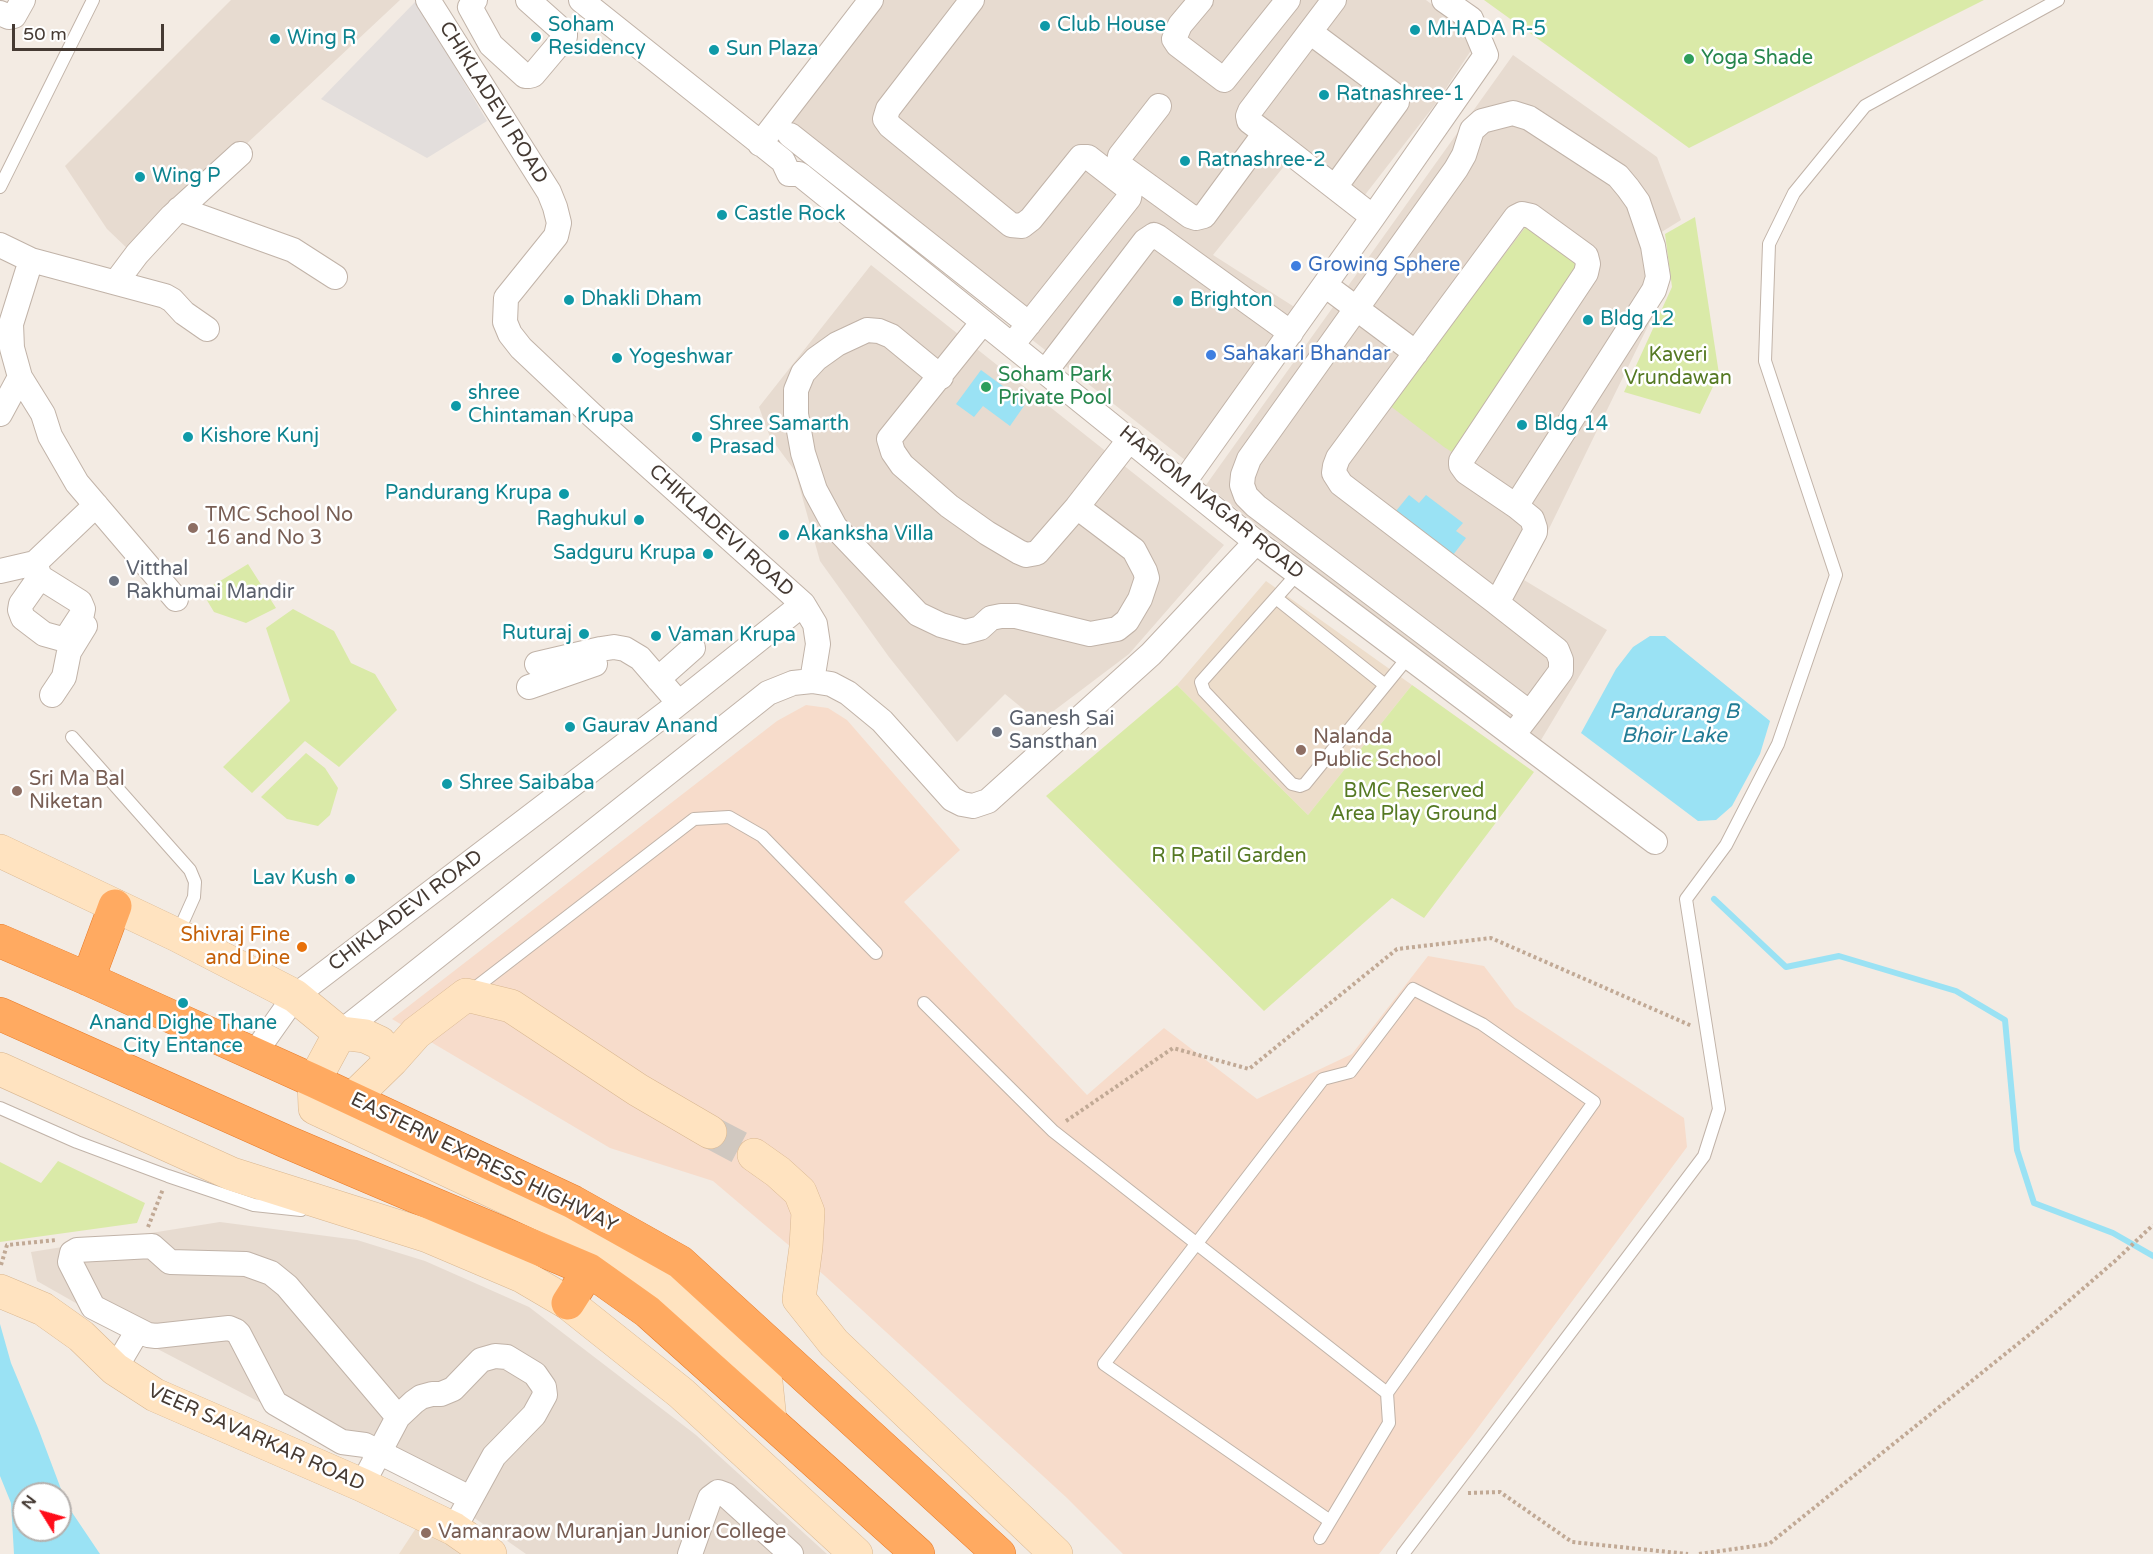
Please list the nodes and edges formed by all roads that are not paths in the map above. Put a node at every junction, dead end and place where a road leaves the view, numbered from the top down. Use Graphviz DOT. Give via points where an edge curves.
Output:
graph roads {
  1 [pos="23,0"];
  2 [pos="93,0"];
  3 [pos="428,0"];
  4 [pos="475,0"];
  5 [pos="871,0"];
  6 [pos="972,0"];
  7 [pos="1201,0"];
  8 [pos="1288,0"];
  9 [pos="1334,0"];
  10 [pos="1444,0"];
  11 [pos="2058,0"];
  12 [pos="589,2"];
  13 [pos="538,3"];
  14 [pos="0,13"];
  15 [pos="1310,32"];
  16 [pos="1459,95"];
  17 [pos="1159,106"];
  18 [pos="1491,117"];
  19 [pos="1265,133"];
  20 [pos="790,135"];
  21 [pos="760,144"];
  22 [pos="240,154"];
  23 [pos="817,156"];
  24 [pos="794,170"];
  25 [pos="0,187"];
  26 [pos="1335,187"];
  27 [pos="179,209"];
  28 [pos="893,217"];
  29 [pos="1373,218"];
  30 [pos="878,237"];
  31 [pos="0,245"];
  32 [pos="31,260"];
  33 [pos="949,261"];
  34 [pos="335,277"];
  35 [pos="933,281"];
  36 [pos="116,282"];
  37 [pos="1325,285"];
  38 [pos="988,292"];
  39 [pos="1357,308"];
  40 [pos="978,317"];
  41 [pos="1029,324"];
  42 [pos="207,329"];
  43 [pos="1291,333"];
  44 [pos="1012,345"];
  45 [pos="1416,353"];
  46 [pos="1045,372"];
  47 [pos="941,376"];
  48 [pos="20,377"];
  49 [pos="0,414"];
  50 [pos="1130,439"];
  51 [pos="1184,482"];
  52 [pos="96,505"];
  53 [pos="1516,506"];
  54 [pos="1077,507"];
  55 [pos="1256,542"];
  56 [pos="39,565"];
  57 [pos="0,571"];
  58 [pos="1298,573"];
  59 [pos="1276,598"];
  60 [pos="176,599"];
  61 [pos="1497,603"];
  62 [pos="803,604"];
  63 [pos="693,648"];
  64 [pos="1408,656"];
  65 [pos="537,664"];
  66 [pos="658,679"];
  67 [pos="812,681"];
  68 [pos="1385,685"];
  69 [pos="529,687"];
  70 [pos="52,695"];
  71 [pos="674,707"];
  72 [pos="1530,713"];
  73 [pos="1513,735"];
  74 [pos="72,737"];
  75 [pos="1655,842"];
  76 [pos="0,850"];
  77 [pos="115,906"];
  78 [pos="177,935"];
  79 [pos="0,941"];
  80 [pos="876,953"];
  81 [pos="88,979"];
  82 [pos="466,994"];
  83 [pos="295,996"];
  84 [pos="924,1003"];
  85 [pos="0,1014"];
  86 [pos="340,1033"];
  87 [pos="254,1054"];
  88 [pos="392,1060"];
  89 [pos="0,1069"];
  90 [pos="314,1081"];
  91 [pos="352,1099"];
  92 [pos="0,1108"];
  93 [pos="710,1132"];
  94 [pos="754,1155"];
  95 [pos="377,1219"];
  96 [pos="1196,1243"];
  97 [pos="589,1270"];
  98 [pos="0,1291"];
  99 [pos="568,1303"];
  100 [pos="138,1330"];
  101 [pos="115,1369"];
  102 [pos="1387,1393"];
  103 [pos="398,1418"];
  104 [pos="770,1420"];
  105 [pos="380,1451"];
  106 [pos="363,1485"];
  107 [pos="470,1498"];
  108 [pos="1330,1521"];
  109 [pos="454,1529"];
  110 [pos="1320,1538"];
  111 [pos="845,1551"];
  112 [pos="786,1552"];
  113 [pos="490,1554"];
  114 [pos="690,1554"];
  115 [pos="918,1554"];
  116 [pos="999,1554"];
  117 [pos="1056,1554"];
  118 [pos="1403,1554"];
  1 -- 14 [label="street" via="14,16"];
  2 -- 25 [label="lane"];
  3 -- 62 [label="street, CHIKLADEVI ROAD" via="549,192 559,223 556,236 506,298 505,322 510,334 601,423"];
  4 -- 13 [label="street" via="470,7 487,39 525,76 533,75 564,37 563,30"];
  5 -- 21 [label="street"];
  6 -- 41 [label="street" via="888,109 885,119 890,126 1011,225 1022,226 1031,219 1081,157 1088,157 1130,192"];
  7 -- 8 [label="street" via="1174,39 1224,80"];
  9 -- 15 [label="street"];
  10 -- 16 [label="street" via="1471,19 1486,55"];
  11 -- 118 [label="lane" via="1866,105 1794,193 1768,244 1765,361 1836,575 1778,744 1726,845 1686,899 1719,1109 1704,1156"];
  12 -- 21 [label="street, HARIOM NAGAR ROAD"];
  15 -- 19 [label="street" via="1248,116"];
  15 -- 26 [label="street" via="1398,97"];
  16 -- 18 [label="street"];
  16 -- 29 [label="street"];
  17 -- 19 [label="street" via="1120,156 1121,166 1196,218 1204,216"];
  18 -- 39 [label="street" via="1472,130 1456,169"];
  18 -- 53 [label="street" via="1514,113 1528,118 1618,177 1638,202 1653,246 1658,277"];
  19 -- 26 [label="street"];
  20 -- 23 [label="street"];
  21 -- 24 [label="street, HARIOM NAGAR ROAD"];
  22 -- 27 [label="street"];
  23 -- 24 [label="street"];
  23 -- 28 [label="street"];
  24 -- 30 [label="street, HARIOM NAGAR ROAD"];
  26 -- 29 [label="street"];
  27 -- 34 [label="street" via="293,250"];
  27 -- 36 [label="street"];
  28 -- 30 [label="street"];
  28 -- 33 [label="street"];
  29 -- 37 [label="street"];
  30 -- 35 [label="street, HARIOM NAGAR ROAD"];
  31 -- 32 [label="street"];
  32 -- 36 [label="street"];
  32 -- 48 [label="street" via="11,324 12,348"];
  33 -- 35 [label="street"];
  33 -- 38 [label="street"];
  35 -- 40 [label="street, HARIOM NAGAR ROAD"];
  36 -- 42 [label="street" via="165,296"];
  37 -- 39 [label="street"];
  37 -- 43 [label="street"];
  38 -- 40 [label="street"];
  38 -- 41 [label="street"];
  39 -- 45 [label="street"];
  39 -- 72 [label="street" via="1249,459 1242,485 1246,496"];
  40 -- 44 [label="street, HARIOM NAGAR ROAD"];
  40 -- 47 [label="street"];
  41 -- 44 [label="street"];
  43 -- 46 [label="street" via="1154,236 1145,241"];
  43 -- 51 [label="street"];
  44 -- 46 [label="street, HARIOM NAGAR ROAD"];
  45 -- 53 [label="street" via="1516,217 1531,216 1586,256 1586,273 1461,461 1466,472"];
  45 -- 61 [label="street" via="1338,458 1334,473 1341,484"];
  46 -- 50 [label="street, HARIOM NAGAR ROAD"];
  47 -- 54 [label="street" via="891,435 890,444 902,465 949,506 1026,555 1037,553"];
  47 -- 54 [label="street" via="891,336 867,330 816,359 803,373 796,390 803,453 815,490 835,527 918,614 965,632 1001,616 1090,634 1117,629 1127,621 1140,599 1147,578 1145,571 1134,550"];
  48 -- 49 [label="street"];
  48 -- 52 [label="street" via="43,414 62,460"];
  50 -- 51 [label="street, HARIOM NAGAR ROAD"];
  50 -- 54 [label="street"];
  51 -- 55 [label="street, HARIOM NAGAR ROAD"];
  52 -- 56 [label="street"];
  52 -- 60 [label="street"];
  53 -- 61 [label="street" via="1532,519 1536,528"];
  55 -- 58 [label="street, HARIOM NAGAR ROAD"];
  55 -- 67 [label="street" via="1151,654 999,792 973,806 952,799 882,721 848,693 831,684"];
  56 -- 57 [label="street"];
  56 -- 70 [label="street" via="93,610 69,652 64,677"];
  58 -- 59 [label="lane"];
  58 -- 64 [label="street, HARIOM NAGAR ROAD"];
  59 -- 68 [label="lane"];
  59 -- 68 [label="lane" via="1204,677 1202,687 1292,784 1305,784"];
  61 -- 72 [label="street" via="1557,650 1561,660 1560,671"];
  62 -- 67 [label="street" via="815,624 818,644"];
  62 -- 71 [label="street, CHIKLADEVI ROAD"];
  63 -- 66 [label="street"];
  64 -- 68 [label="lane"];
  64 -- 73 [label="street, HARIOM NAGAR ROAD"];
  65 -- 66 [label="street" via="614,647 640,658"];
  66 -- 71 [label="street"];
  67 -- 86 [label="street" via="793,683 768,693"];
  69 -- 71 [label="street" via="594,664 624,664 638,672"];
  71 -- 83 [label="street, CHIKLADEVI ROAD"];
  72 -- 73 [label="street"];
  73 -- 75 [label="street, HARIOM NAGAR ROAD"];
  74 -- 78 [label="lane" via="190,870 195,882 194,897"];
  76 -- 77 [label="street"];
  77 -- 78 [label="street"];
  77 -- 81 [label="highway"];
  78 -- 83 [label="street"];
  79 -- 81 [label="highway, EASTERN EXPRESS HIGHWAY"];
  80 -- 82 [label="lane" via="762,836 729,817 694,819"];
  81 -- 87 [label="highway, EASTERN EXPRESS HIGHWAY"];
  82 -- 88 [label="street" via="416,1033"];
  82 -- 93 [label="street" via="511,1006 638,1090"];
  83 -- 86 [label="street"];
  83 -- 87 [label="street, CHIKLADEVI ROAD"];
  84 -- 96 [label="lane" via="1053,1131"];
  85 -- 97 [label="highway" via="286,1142"];
  86 -- 88 [label="street" via="365,1036 380,1043"];
  86 -- 90 [label="street"];
  87 -- 90 [label="highway, EASTERN EXPRESS HIGHWAY"];
  88 -- 91 [label="street"];
  89 -- 95 [label="street" via="232,1174"];
  90 -- 91 [label="highway, EASTERN EXPRESS HIGHWAY"];
  90 -- 104 [label="street" via="315,1108 601,1242 666,1290 766,1383"];
  91 -- 116 [label="highway, EASTERN EXPRESS HIGHWAY" via="573,1202 680,1262"];
  92 -- 95 [label="lane" via="77,1142 254,1204"];
  94 -- 117 [label="street" via="800,1192 808,1212 799,1299 834,1343"];
  95 -- 99 [label="street" via="522,1276"];
  96 -- 102 [label="lane"];
  96 -- 102 [label="lane" via="1323,1079 1350,1072 1413,989 1482,1024 1594,1102"];
  96 -- 108 [label="lane" via="1104,1364"];
  97 -- 99 [label="highway"];
  97 -- 104 [label="highway" via="648,1312"];
  98 -- 101 [label="street, VEER SAVARKAR ROAD" via="44,1309 81,1336"];
  99 -- 111 [label="street" via="681,1393"];
  100 -- 101 [label="street"];
  100 -- 103 [label="street" via="93,1307 70,1262 74,1251 152,1246 170,1262 246,1264 271,1273 287,1286"];
  100 -- 105 [label="street" via="156,1336 229,1328 236,1331 275,1403 342,1442"];
  101 -- 106 [label="street, VEER SAVARKAR ROAD" via="155,1395"];
  102 -- 108 [label="lane" via="1389,1423"];
  103 -- 105 [label="street"];
  103 -- 107 [label="street" via="421,1397 453,1389 481,1360 507,1357 535,1374 544,1387 542,1404 494,1456"];
  104 -- 115 [label="highway"];
  105 -- 106 [label="street"];
  105 -- 107 [label="street"];
  106 -- 109 [label="street, VEER SAVARKAR ROAD"];
  107 -- 109 [label="street"];
  108 -- 110 [label="lane"];
  109 -- 113 [label="street, VEER SAVARKAR ROAD"];
  112 -- 114 [label="street" via="726,1495 718,1492 710,1498"];
}
